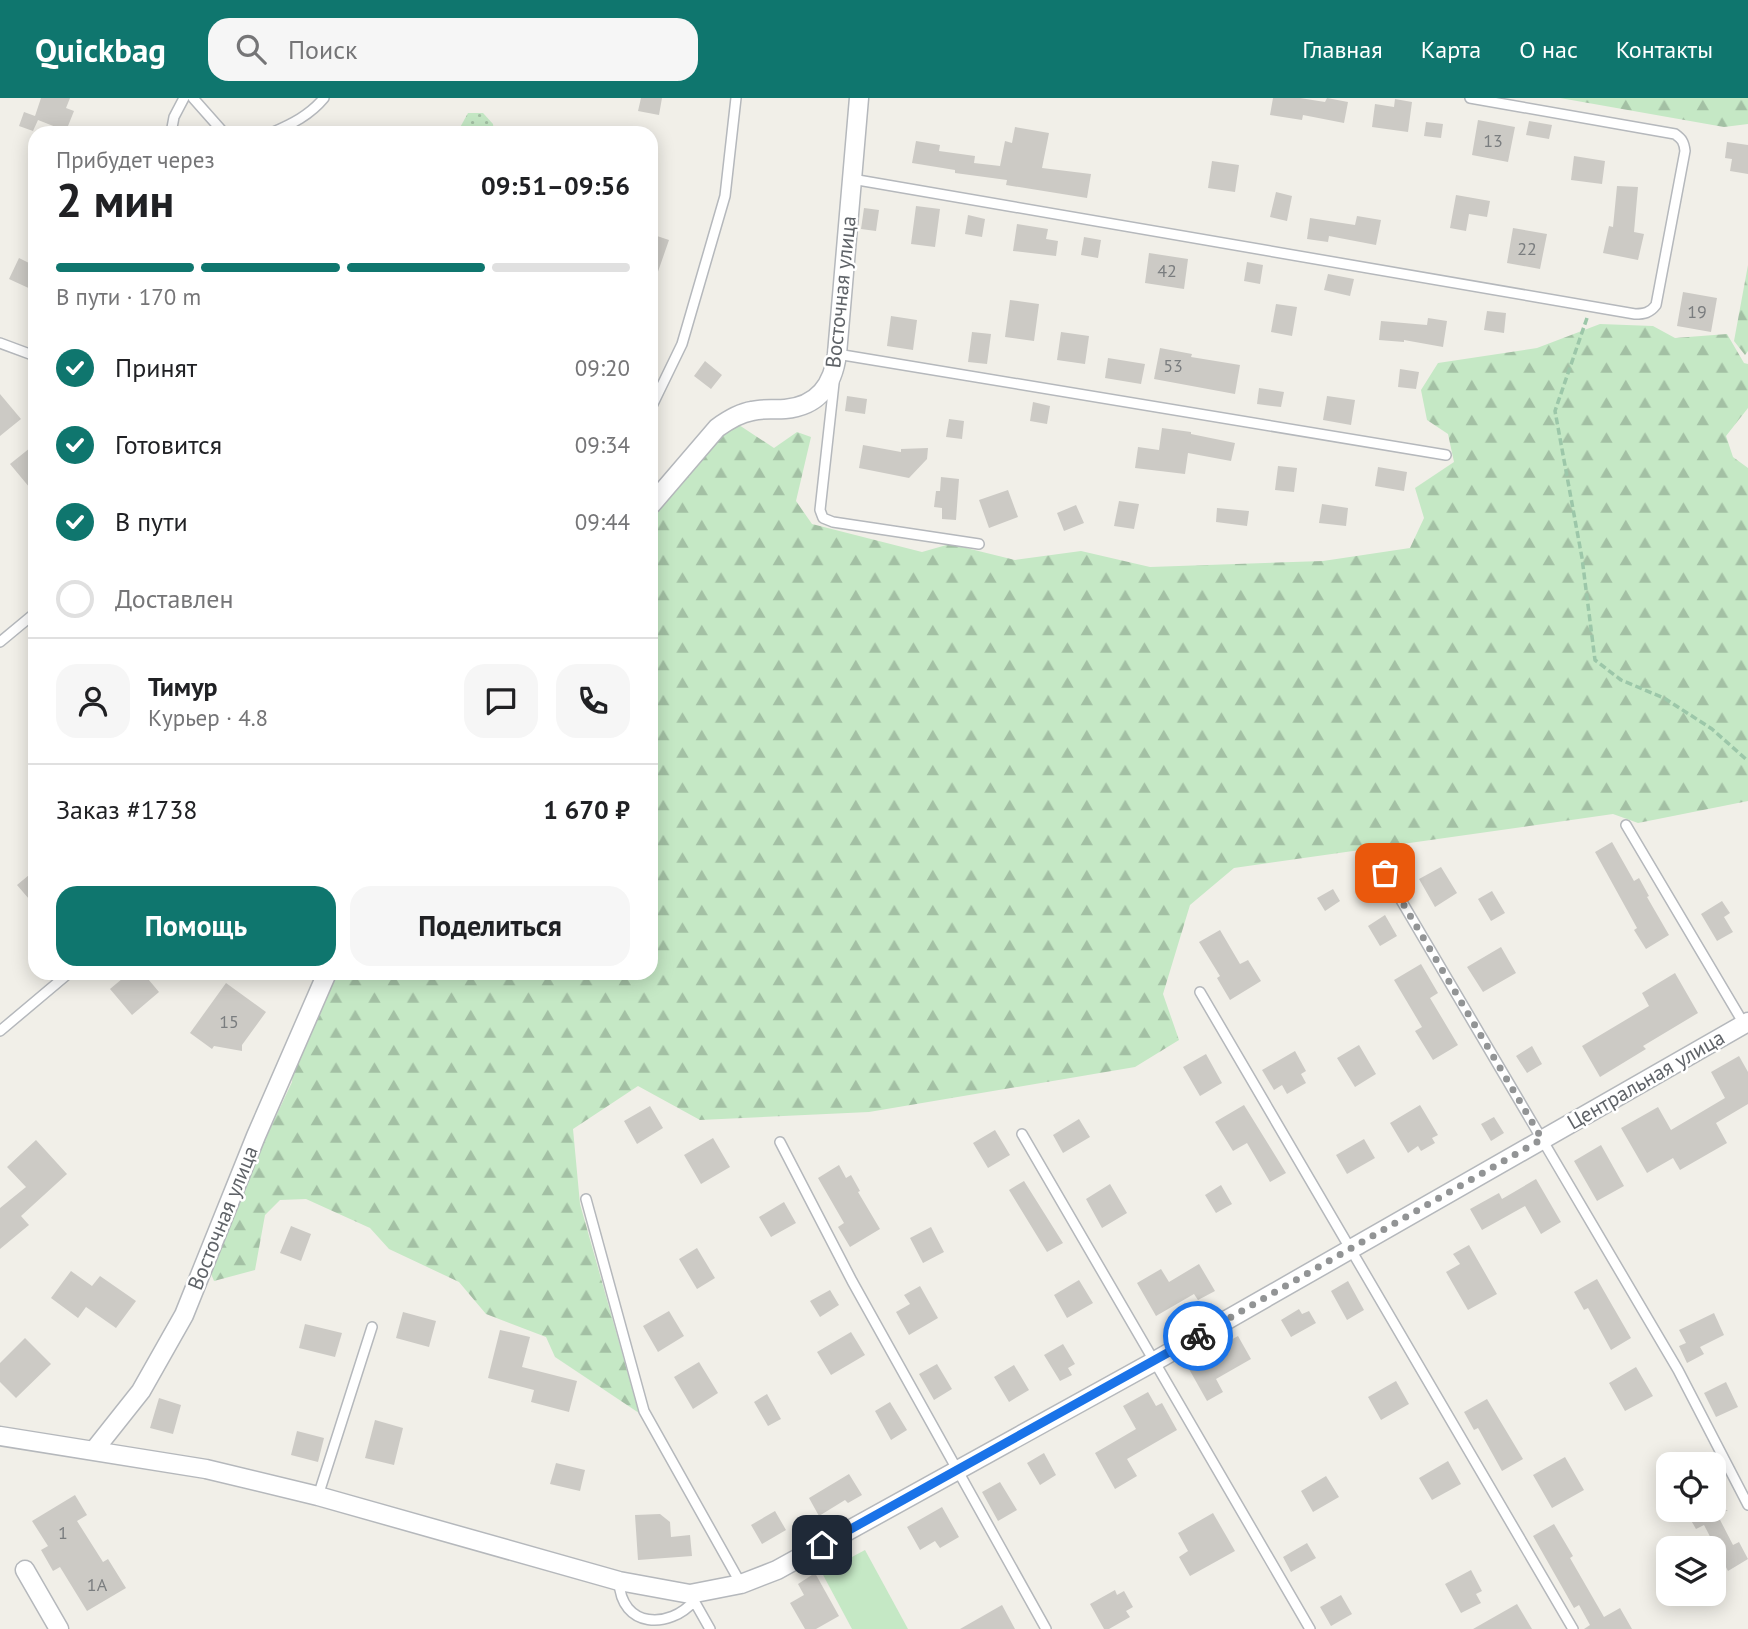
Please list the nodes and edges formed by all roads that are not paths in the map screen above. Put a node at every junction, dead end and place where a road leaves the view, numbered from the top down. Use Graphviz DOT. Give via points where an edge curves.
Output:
graph roads {
  1 [pos="184,98"];
  2 [pos="192,98"];
  3 [pos="324,98"];
  4 [pos="736,98"];
  5 [pos="859,98"];
  6 [pos="1469,98"];
  7 [pos="172,126"];
  8 [pos="218,126"];
  9 [pos="285,126"];
  10 [pos="852,179"];
  11 [pos="0,343"];
  12 [pos="28,353"];
  13 [pos="836,362"];
  14 [pos="658,394"];
  15 [pos="1447,455"];
  16 [pos="658,497"];
  17 [pos="979,544"];
  18 [pos="28,619"];
  19 [pos="0,642"];
  20 [pos="1626,825"];
  21 [pos="1385,873"];
  22 [pos="61,980"];
  23 [pos="324,980"];
  24 [pos="1200,992"];
  25 [pos="1746,1023"];
  26 [pos="0,1031"];
  27 [pos="1022,1135"];
  28 [pos="1542,1139"];
  29 [pos="780,1142"];
  30 [pos="586,1199"];
  31 [pos="1350,1250"];
  32 [pos="372,1327"];
  33 [pos="1155,1361"];
  34 [pos="0,1436"];
  35 [pos="95,1449"];
  36 [pos="957,1471"];
  37 [pos="318,1496"];
  38 [pos="1748,1506"];
  39 [pos="25,1570"];
  40 [pos="619,1581"];
  41 [pos="741,1584"];
  42 [pos="693,1596"];
  43 [pos="59,1629"];
  44 [pos="710,1629"];
  45 [pos="1046,1629"];
  46 [pos="1310,1629"];
  47 [pos="1573,1629"];
  1 -- 7 [label="lane"];
  2 -- 8 [label="lane"];
  3 -- 9 [label="lane" via="313,111"];
  4 -- 14 [label="lane" via="725,196 682,344"];
  5 -- 10 [label="street, Восточная улица"];
  6 -- 10 [label="lane" via="1675,134 1685,143 1656,306 1635,314"];
  10 -- 13 [label="street, Восточная улица"];
  11 -- 12 [label="lane"];
  13 -- 15 [label="lane"];
  13 -- 16 [label="street, Восточная улица" via="823,393 805,404 753,410 717,428"];
  13 -- 17 [label="lane" via="820,510 823,518"];
  18 -- 19 [label="lane"];
  20 -- 25 [label="lane"];
  21 -- 28 [label="lane"];
  22 -- 26 [label="lane"];
  23 -- 35 [label="street, Восточная улица" via="184,1315 141,1391"];
  24 -- 31 [label="lane"];
  25 -- 28 [label="street, Центральная улица"];
  27 -- 33 [label="lane"];
  28 -- 31 [label="street, Центральная улица"];
  28 -- 38 [label="lane" via="1678,1370"];
  29 -- 36 [label="lane"];
  30 -- 41 [label="lane" via="644,1411"];
  31 -- 33 [label="street, Центральная улица"];
  31 -- 47 [label="lane"];
  32 -- 37 [label="lane"];
  33 -- 36 [label="street, Центральная улица"];
  33 -- 46 [label="lane"];
  34 -- 35 [label="street"];
  35 -- 37 [label="street"];
  36 -- 41 [label="street, Центральная улица" via="777,1570"];
  36 -- 45 [label="lane"];
  37 -- 40 [label="street"];
  39 -- 43 [label="street"];
  40 -- 42 [label="street"];
  40 -- 42 [label="lane" via="626,1611 640,1623 663,1625 676,1620 688,1610"];
  41 -- 42 [label="street, Центральная улица"];
  42 -- 44 [label="lane"];
}
